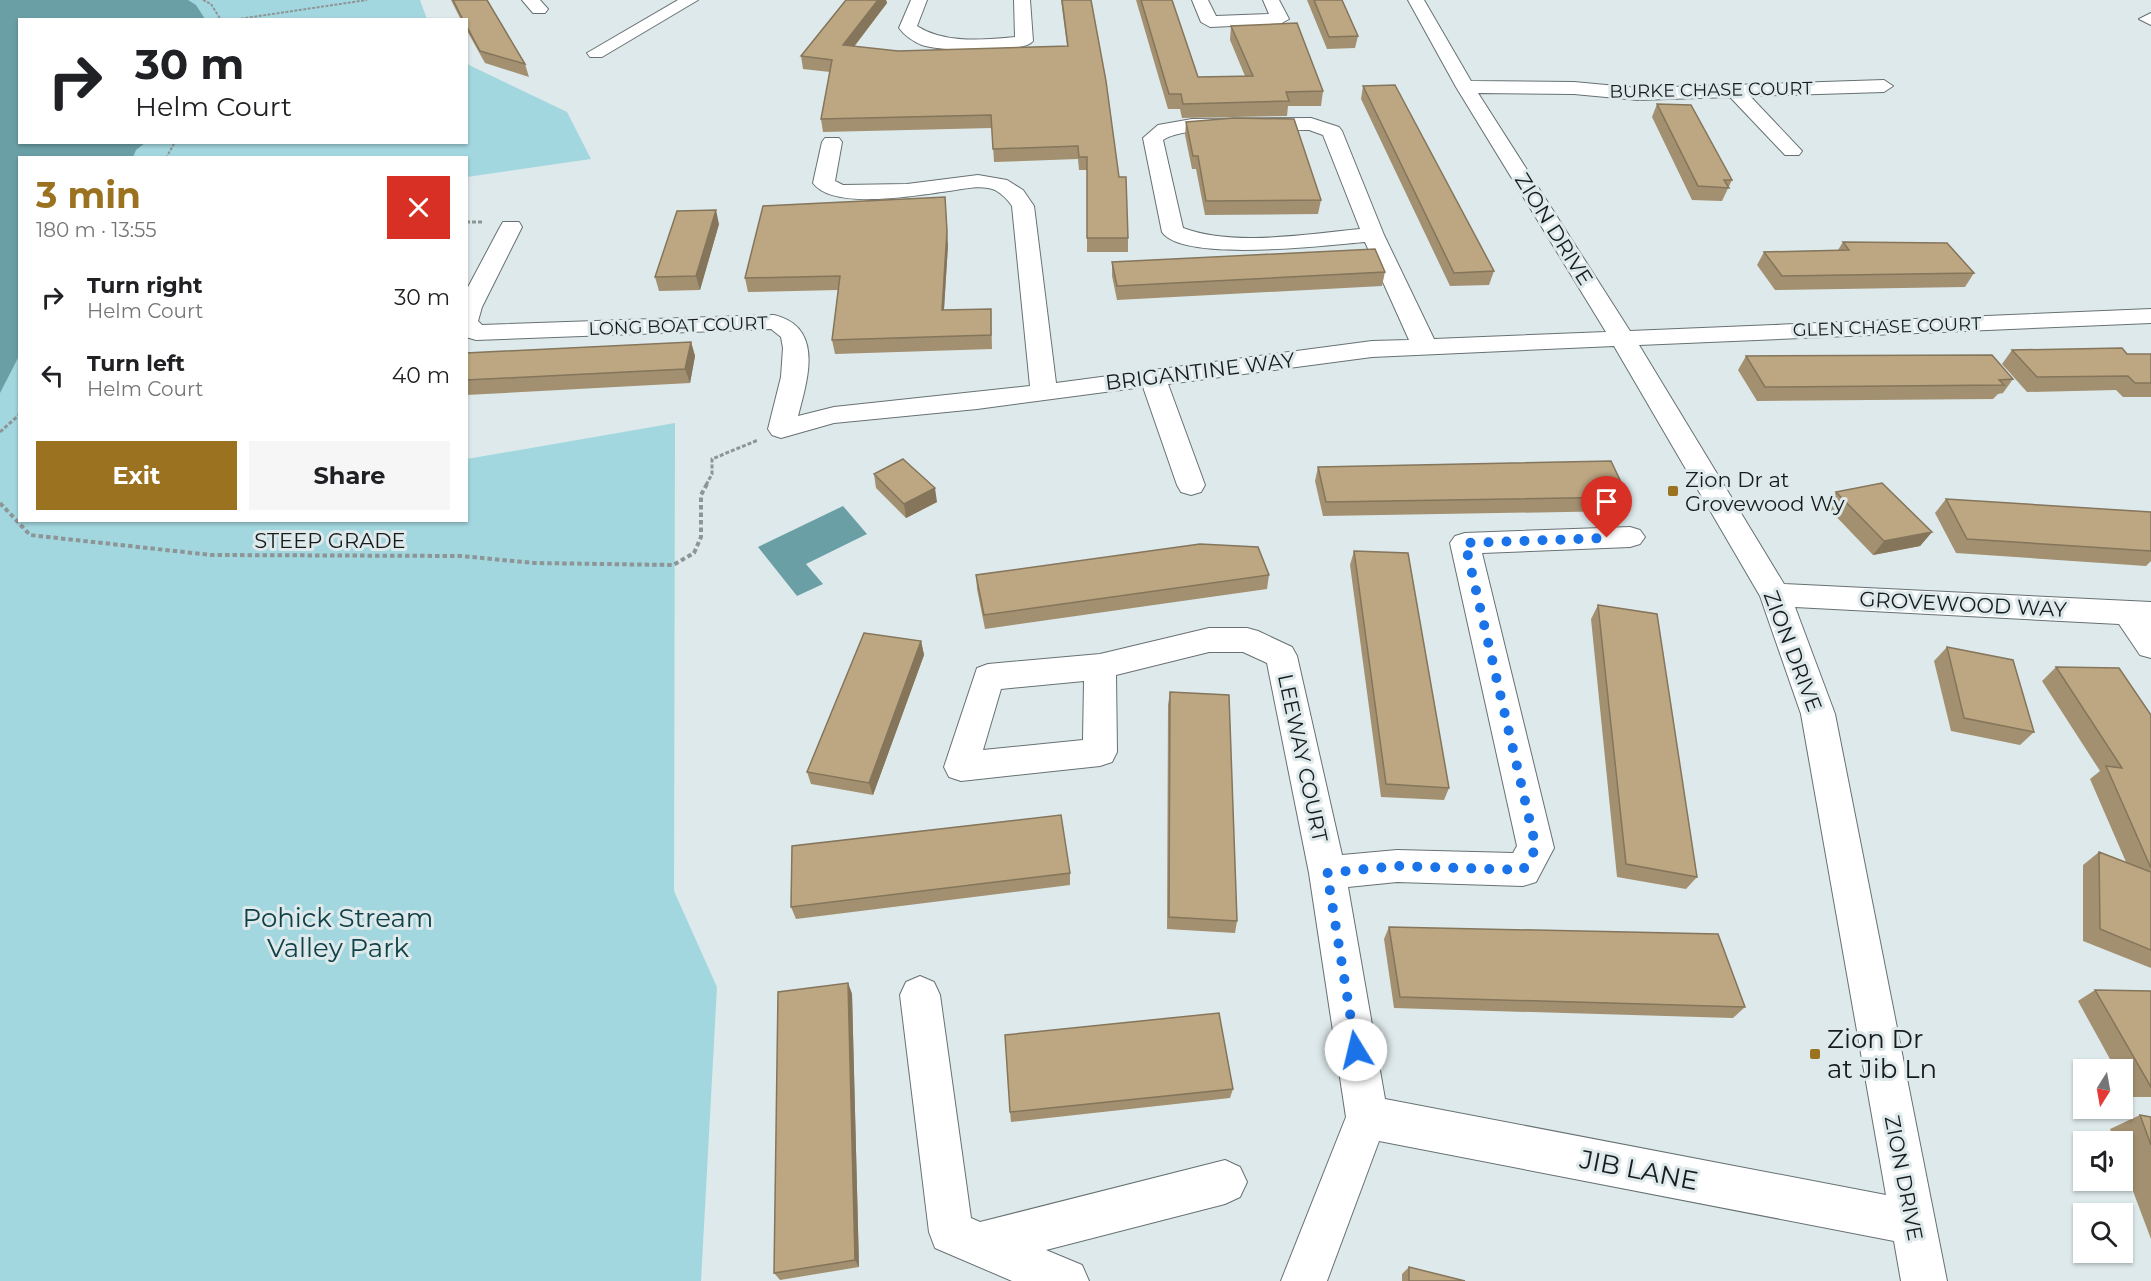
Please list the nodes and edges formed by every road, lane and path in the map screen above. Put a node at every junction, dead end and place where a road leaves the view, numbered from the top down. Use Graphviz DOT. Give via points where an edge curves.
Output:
graph roads {
  1 [pos="203,0"];
  2 [pos="367,0"];
  3 [pos="690,0"];
  4 [pos="919,0"];
  5 [pos="1022,0"];
  6 [pos="1200,0"];
  7 [pos="1271,0"];
  8 [pos="1416,0"];
  9 [pos="220,18"];
  10 [pos="246,18"];
  11 [pos="596,53"];
  12 [pos="1884,86"];
  13 [pos="1466,87"];
  14 [pos="1735,91"];
  15 [pos="832,142"];
  16 [pos="1792,151"];
  17 [pos="511,227"];
  18 [pos="1373,235"];
  19 [pos="468,314"];
  20 [pos="2151,316"];
  21 [pos="468,324"];
  22 [pos="1622,338"];
  23 [pos="1425,348"];
  24 [pos="1153,378"];
  25 [pos="1044,392"];
  26 [pos="18,416"];
  27 [pos="781,429"];
  28 [pos="0,432"];
  29 [pos="1191,486"];
  30 [pos="0,503"];
  31 [pos="1630,537"];
  32 [pos="1774,595"];
  33 [pos="2139,613"];
  34 [pos="2151,646"];
  35 [pos="1100,667"];
  36 [pos="1327,873"];
  37 [pos="920,995"];
  38 [pos="1367,1117"];
  39 [pos="1225,1182"];
  40 [pos="1911,1222"];
  41 [pos="980,1244"];
  42 [pos="1066,1281"];
  43 [pos="1304,1281"];
  44 [pos="1924,1281"];
  1 -- 9 [label="path" via="211,4"];
  2 -- 10 [label="path"];
  3 -- 11 [label="street"];
  4 -- 5 [label="street" via="908,28 928,41 987,45 1024,41"];
  6 -- 7 [label="street" via="1210,22 1280,19"];
  8 -- 13 [label="street, ZION DRIVE"];
  12 -- 14 [label="street, BURKE CHASE COURT"];
  13 -- 14 [label="street, BURKE CHASE COURT" via="1638,93"];
  13 -- 22 [label="street, ZION DRIVE"];
  14 -- 16 [label="street"];
  15 -- 25 [label="street" via="824,183 839,192 907,190 978,181 1000,183 1015,195 1023,206"];
  17 -- 19 [label="street, LONG BOAT COURT"];
  18 -- 18 [label="street" via="1332,131 1311,124 1192,125 1165,129 1153,138 1173,232 1186,240 1215,244"];
  18 -- 23 [label="street"];
  20 -- 22 [label="street, GLEN CHASE COURT"];
  21 -- 27 [label="street, LONG BOAT COURT" via="476,333 774,322 788,328 795,341 797,361"];
  22 -- 23 [label="street, BRIGANTINE WAY"];
  22 -- 32 [label="street, ZION DRIVE"];
  23 -- 24 [label="street, BRIGANTINE WAY" via="1372,349"];
  24 -- 25 [label="street, BRIGANTINE WAY"];
  24 -- 29 [label="street"];
  25 -- 27 [label="street, BRIGANTINE WAY" via="834,415"];
  26 -- 28 [label="path"];
  27 -- 30 [label="path, STEEP GRADE" via="712,459 712,474 702,495 701,537 694,553 673,565 534,563 450,556 210,555 30,535"];
  31 -- 36 [label="street" via="1465,543 1536,848 1523,870 1397,866"];
  32 -- 33 [label="street, GROVEWOOD WAY"];
  32 -- 40 [label="street, ZION DRIVE" via="1818,714"];
  33 -- 34 [label="street"];
  35 -- 35 [label="street, LEEWAY COURT" via="988,677 960,768 1100,752"];
  35 -- 36 [label="street, LEEWAY COURT" via="1209,640 1247,640 1281,656"];
  36 -- 38 [label="street, LEEWAY COURT"];
  37 -- 41 [label="street" via="951,1232"];
  38 -- 40 [label="street, JIB LANE"];
  38 -- 43 [label="street"];
  39 -- 41 [label="street"];
  40 -- 44 [label="street, ZION DRIVE"];
  41 -- 42 [label="street"];
}
